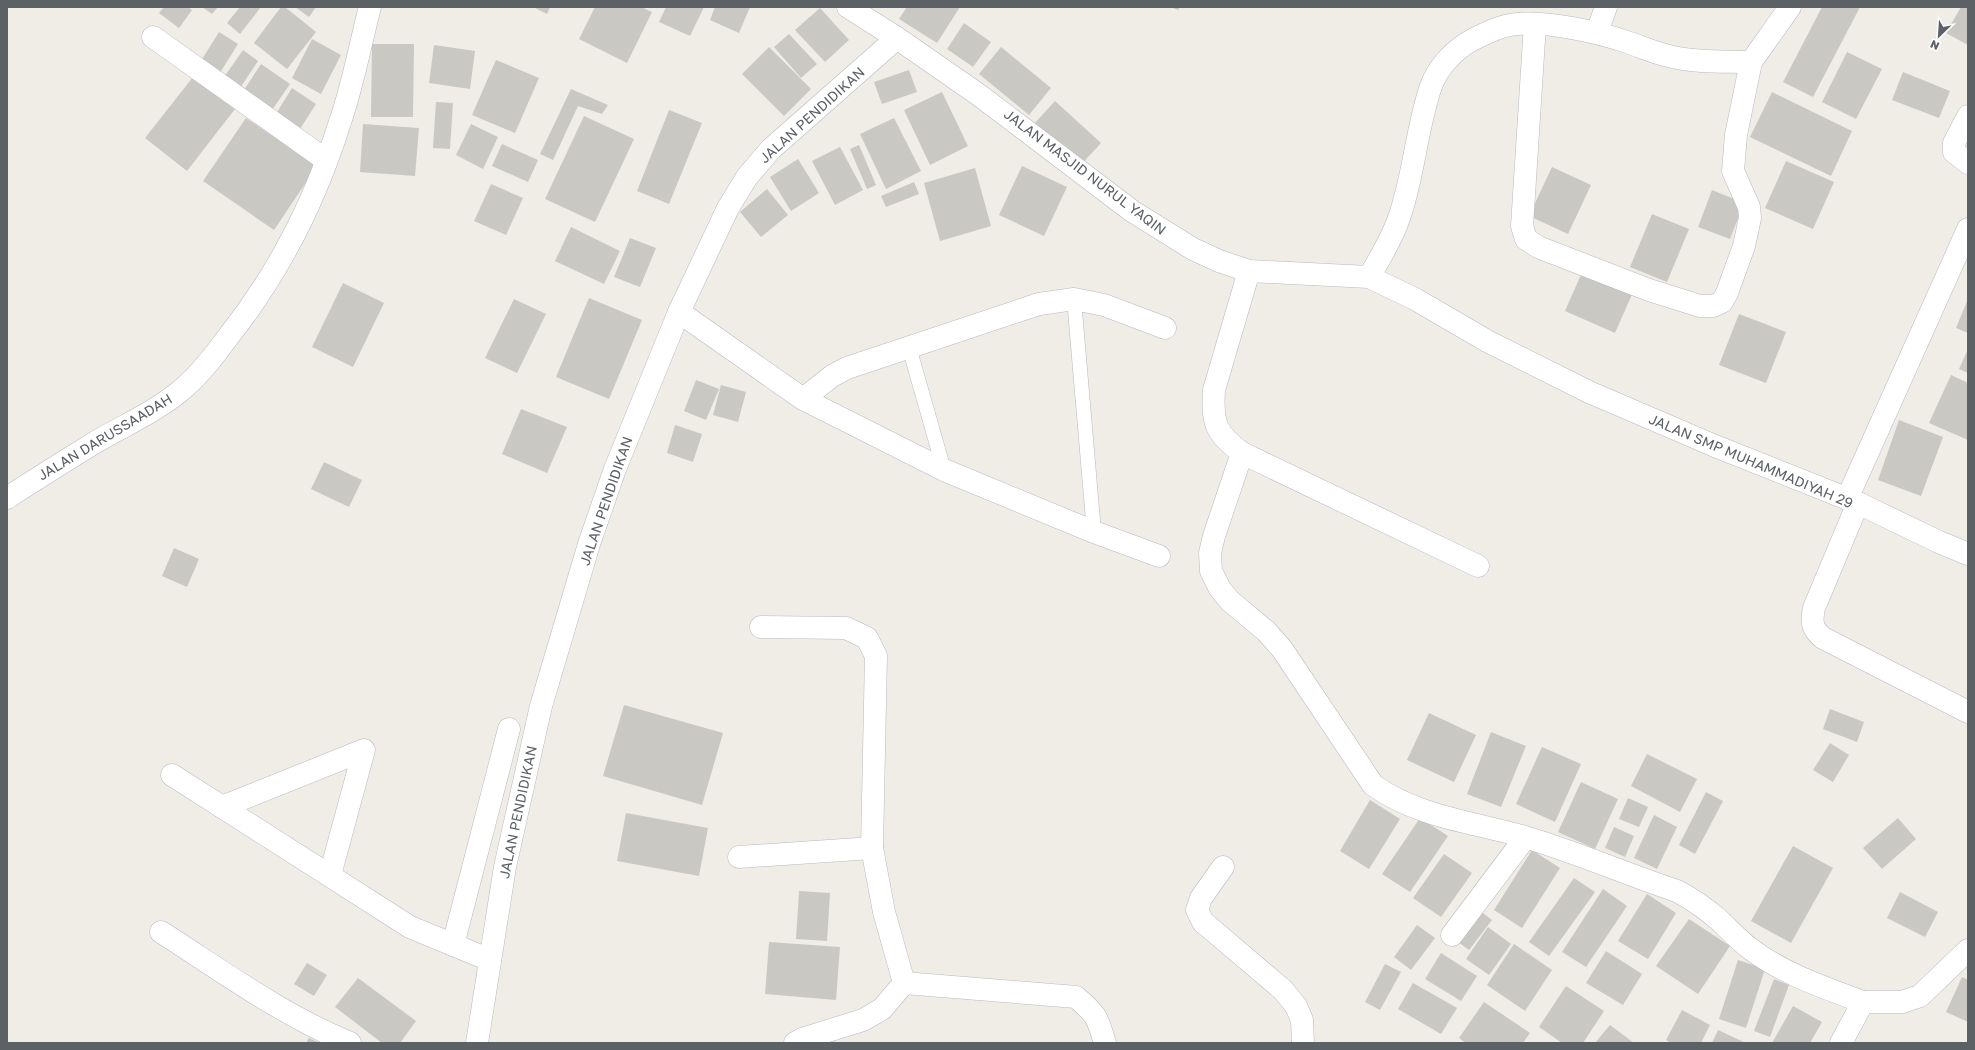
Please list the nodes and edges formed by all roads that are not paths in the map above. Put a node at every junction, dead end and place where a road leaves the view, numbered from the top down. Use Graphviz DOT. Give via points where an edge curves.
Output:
graph roads {
  1 [pos="370,7"];
  2 [pos="848,7"];
  3 [pos="1606,7"];
  4 [pos="1790,7"];
  5 [pos="1535,24"];
  6 [pos="1597,32"];
  7 [pos="153,37"];
  8 [pos="897,38"];
  9 [pos="1751,62"];
  10 [pos="1968,116"];
  11 [pos="326,160"];
  12 [pos="1968,163"];
  13 [pos="1968,229"];
  14 [pos="1249,271"];
  15 [pos="1369,277"];
  16 [pos="1074,299"];
  17 [pos="679,312"];
  18 [pos="1165,328"];
  19 [pos="909,347"];
  20 [pos="803,399"];
  21 [pos="1242,453"];
  22 [pos="944,470"];
  23 [pos="7,498"];
  24 [pos="1853,501"];
  25 [pos="1094,532"];
  26 [pos="1968,554"];
  27 [pos="1159,556"];
  28 [pos="1478,566"];
  29 [pos="761,627"];
  30 [pos="1968,712"];
  31 [pos="509,728"];
  32 [pos="172,775"];
  33 [pos="222,807"];
  34 [pos="1525,838"];
  35 [pos="872,848"];
  36 [pos="739,857"];
  37 [pos="1223,867"];
  38 [pos="330,875"];
  39 [pos="161,932"];
  40 [pos="1452,935"];
  41 [pos="453,945"];
  42 [pos="1968,950"];
  43 [pos="490,960"];
  44 [pos="904,983"];
  45 [pos="1863,1002"];
  46 [pos="801,1042"];
  47 [pos="350,1043"];
  48 [pos="477,1043"];
  49 [pos="1105,1043"];
  50 [pos="1303,1043"];
  51 [pos="1841,1043"];
  1 -- 11 [label="street, JALAN DARUSSAADAH" via="341,122"];
  2 -- 8 [label="street, JALAN MASJID NURUL YAQIN"];
  3 -- 6 [label="street"];
  4 -- 9 [label="street"];
  5 -- 6 [label="street"];
  5 -- 9 [label="street" via="1522,226 1526,239 1545,250 1649,290 1700,306 1713,306 1722,302 1727,294 1744,246 1750,218 1749,207 1732,171 1736,135"];
  5 -- 15 [label="street" via="1517,24 1483,34 1451,55 1440,70 1423,110 1399,219 1388,245"];
  6 -- 9 [label="street" via="1673,57 1695,61"];
  7 -- 11 [label="street"];
  8 -- 14 [label="street, JALAN MASJID NURUL YAQIN" via="1028,130 1132,211 1194,249"];
  8 -- 17 [label="street, JALAN PENDIDIKAN" via="771,149 747,177 728,208"];
  10 -- 12 [label="street" via="1954,143 1954,152"];
  11 -- 23 [label="street, JALAN DARUSSAADAH" via="283,256 239,324 180,392 139,420 95,443"];
  13 -- 24 [label="street"];
  14 -- 15 [label="street, JALAN MASJID NURUL YAQIN"];
  14 -- 21 [label="street" via="1214,390 1213,409 1215,425 1227,442"];
  15 -- 24 [label="street, JALAN SMP MUHAMMADIYAH 29" via="1589,392"];
  16 -- 18 [label="street" via="1104,305"];
  16 -- 19 [label="street" via="1039,304"];
  16 -- 25 [label="lane"];
  17 -- 20 [label="street"];
  17 -- 43 [label="street, JALAN PENDIDIKAN" via="615,469 541,706 510,844"];
  19 -- 20 [label="street" via="847,368 832,376"];
  19 -- 22 [label="lane"];
  20 -- 22 [label="street"];
  21 -- 28 [label="street"];
  21 -- 34 [label="street" via="1210,553 1211,571 1220,589 1282,649 1373,785 1389,796 1424,811"];
  22 -- 25 [label="street"];
  24 -- 26 [label="street"];
  24 -- 30 [label="street, JALAN SMP MUHAMMADIYAH 29" via="1814,608 1811,621 1814,630 1823,638"];
  25 -- 27 [label="street"];
  29 -- 35 [label="street" via="846,628 867,638 876,656"];
  31 -- 41 [label="street"];
  32 -- 33 [label="street"];
  33 -- 38 [label="street"];
  33 -- 38 [label="street" via="364,750"];
  34 -- 40 [label="street"];
  34 -- 45 [label="street" via="1677,891 1694,900 1753,951 1796,975"];
  35 -- 36 [label="street"];
  35 -- 44 [label="street" via="884,912"];
  37 -- 50 [label="street" via="1201,898 1197,910 1203,922 1283,990 1296,1006 1302,1020"];
  38 -- 41 [label="street" via="410,927"];
  39 -- 47 [label="street" via="292,1016"];
  41 -- 43 [label="street"];
  42 -- 45 [label="street" via="1920,996 1902,1002"];
  43 -- 48 [label="street, JALAN PENDIDIKAN"];
  44 -- 46 [label="street" via="882,1009 864,1020"];
  44 -- 49 [label="street" via="1076,997 1094,1012"];
  45 -- 51 [label="street"];
}
